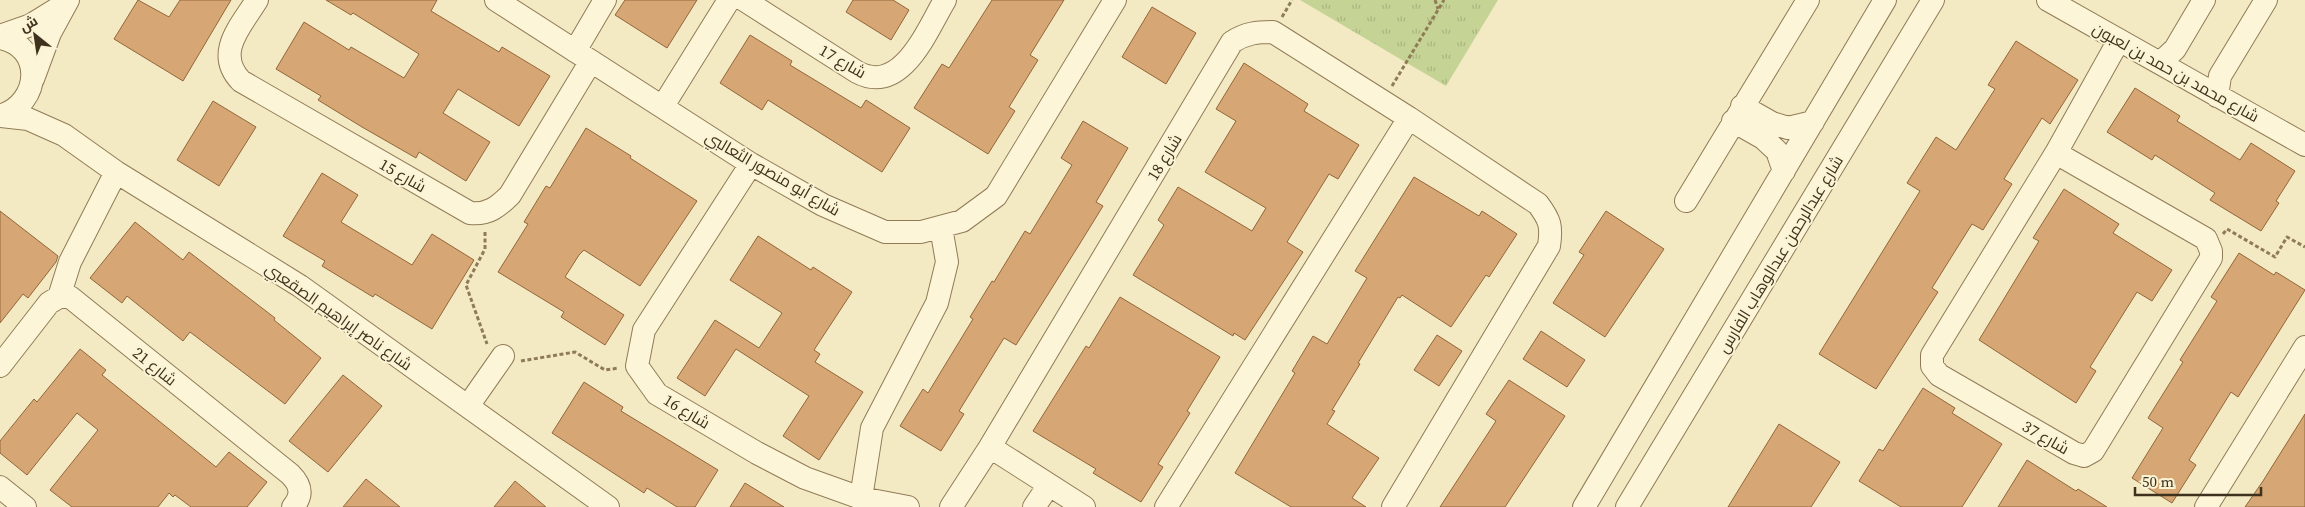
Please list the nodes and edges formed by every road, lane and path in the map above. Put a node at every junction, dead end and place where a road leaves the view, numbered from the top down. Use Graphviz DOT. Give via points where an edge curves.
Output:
graph roads {
  1 [pos="257,0"];
  2 [pos="496,0"];
  3 [pos="605,0"];
  4 [pos="729,0"];
  5 [pos="744,0"];
  6 [pos="946,0"];
  7 [pos="1115,0"];
  8 [pos="1435,0"];
  9 [pos="1444,0"];
  10 [pos="1808,0"];
  11 [pos="1885,0"];
  12 [pos="1933,0"];
  13 [pos="2048,0"];
  14 [pos="2204,0"];
  15 [pos="2266,0"];
  16 [pos="68,1"];
  17 [pos="1438,10"];
  18 [pos="0,37"];
  19 [pos="2119,40"];
  20 [pos="583,56"];
  21 [pos="2160,63"];
  22 [pos="32,83"];
  23 [pos="2217,96"];
  24 [pos="1382,101"];
  25 [pos="662,106"];
  26 [pos="1738,113"];
  27 [pos="0,116"];
  28 [pos="1409,118"];
  29 [pos="1813,122"];
  30 [pos="64,135"];
  31 [pos="2305,145"];
  32 [pos="2056,154"];
  33 [pos="752,164"];
  34 [pos="1784,171"];
  35 [pos="116,172"];
  36 [pos="1686,201"];
  37 [pos="486,213"];
  38 [pos="941,226"];
  39 [pos="2305,247"];
  40 [pos="2212,251"];
  41 [pos="59,297"];
  42 [pos="2305,347"];
  43 [pos="503,356"];
  44 [pos="0,366"];
  45 [pos="637,366"];
  46 [pos="468,406"];
  47 [pos="990,447"];
  48 [pos="1598,485"];
  49 [pos="0,487"];
  50 [pos="1054,495"];
  51 [pos="861,498"];
  52 [pos="1629,504"];
  53 [pos="25,507"];
  54 [pos="293,507"];
  55 [pos="608,507"];
  56 [pos="908,507"];
  57 [pos="951,507"];
  58 [pos="1034,507"];
  59 [pos="1084,507"];
  60 [pos="1166,507"];
  61 [pos="1393,507"];
  62 [pos="1584,507"];
  63 [pos="2206,507"];
  1 -- 37 [label="street, شارع 15" via="229,54 230,66 241,81 462,209"];
  2 -- 20 [label="street, شارع أبو منصور الثعالبي"];
  3 -- 20 [label="street"];
  4 -- 25 [label="street"];
  5 -- 6 [label="street, شارع 17" via="857,72 878,78 894,73 907,62"];
  7 -- 38 [label="street, شارع أبو منصور الثعالبي" via="996,196 962,221"];
  8 -- 17 [label="path"];
  9 -- 17 [label="path"];
  10 -- 26 [label="street"];
  11 -- 29 [label="street"];
  12 -- 52 [label="street, شارع عبدالرحمن عبدالوهاب الفارس"];
  13 -- 19 [label="street, شارع محمد بن حمد بن لعبون"];
  14 -- 21 [label="street" via="2175,49"];
  15 -- 23 [label="street" via="2220,76"];
  16 -- 18 [label="street" via="42,20"];
  16 -- 22 [label="street" via="50,33"];
  17 -- 24 [label="path"];
  18 -- 22 [label="street, شارع ناصر إبراهيم الصقعبي" via="25,53 32,70"];
  19 -- 21 [label="street, شارع محمد بن حمد بن لعبون"];
  19 -- 32 [label="street, شارع 37"];
  20 -- 25 [label="street, شارع أبو منصور الثعالبي"];
  20 -- 37 [label="street" via="510,195"];
  21 -- 23 [label="street, شارع محمد بن حمد بن لعبون"];
  22 -- 27 [label="street" via="23,103 9,114"];
  22 -- 30 [label="street, شارع ناصر إبراهيم الصقعبي" via="41,109"];
  23 -- 31 [label="street, شارع محمد بن حمد بن لعبون"];
  24 -- 28 [label="street, شارع 18"];
  24 -- 47 [label="street, شارع 18" via="1273,32 1243,35 1232,42"];
  25 -- 33 [label="street, شارع أبو منصور الثعالبي"];
  26 -- 29 [label="street" via="1788,128"];
  26 -- 34 [label="street" via="1777,151"];
  26 -- 36 [label="street"];
  27 -- 30 [label="street, شارع ناصر إبراهيم الصقعبي" via="28,119"];
  28 -- 60 [label="street"];
  28 -- 61 [label="street, شارع 18" via="1538,204 1552,230 1549,246"];
  29 -- 34 [label="street"];
  30 -- 35 [label="street, شارع ناصر إبراهيم الصقعبي"];
  32 -- 40 [label="street" via="2206,239"];
  32 -- 40 [label="street, شارع 37" via="1932,355 1932,366 1939,374 2084,456 2093,451 2211,258"];
  33 -- 38 [label="street, شارع أبو منصور الثعالبي" via="823,205 886,232 921,232"];
  33 -- 45 [label="street" via="644,330"];
  34 -- 48 [label="street"];
  35 -- 41 [label="street" via="70,262"];
  35 -- 46 [label="street, شارع ناصر إبراهيم الصقعبي" via="300,286"];
  37 -- 43 [label="path" via="485,249 466,285 488,346"];
  38 -- 51 [label="street" via="947,262 937,303 872,428"];
  39 -- 40 [label="path" via="2287,237 2275,256 2227,229"];
  41 -- 44 [label="street" via="46,306"];
  41 -- 54 [label="street, شارع 21" via="71,298 290,474 300,491 300,498"];
  42 -- 63 [label="street"];
  43 -- 45 [label="path" via="516,362 575,352 604,370"];
  43 -- 46 [label="street"];
  45 -- 51 [label="street, شارع 16" via="657,394 699,419 805,478"];
  46 -- 55 [label="street, شارع ناصر إبراهيم الصقعبي"];
  47 -- 50 [label="street"];
  47 -- 57 [label="street, شارع 18"];
  48 -- 52 [label="street" via="1601,498 1612,506"];
  48 -- 62 [label="street"];
  49 -- 53 [label="street"];
  50 -- 58 [label="street"];
  50 -- 59 [label="street"];
  51 -- 56 [label="street, شارع 16"];
}
